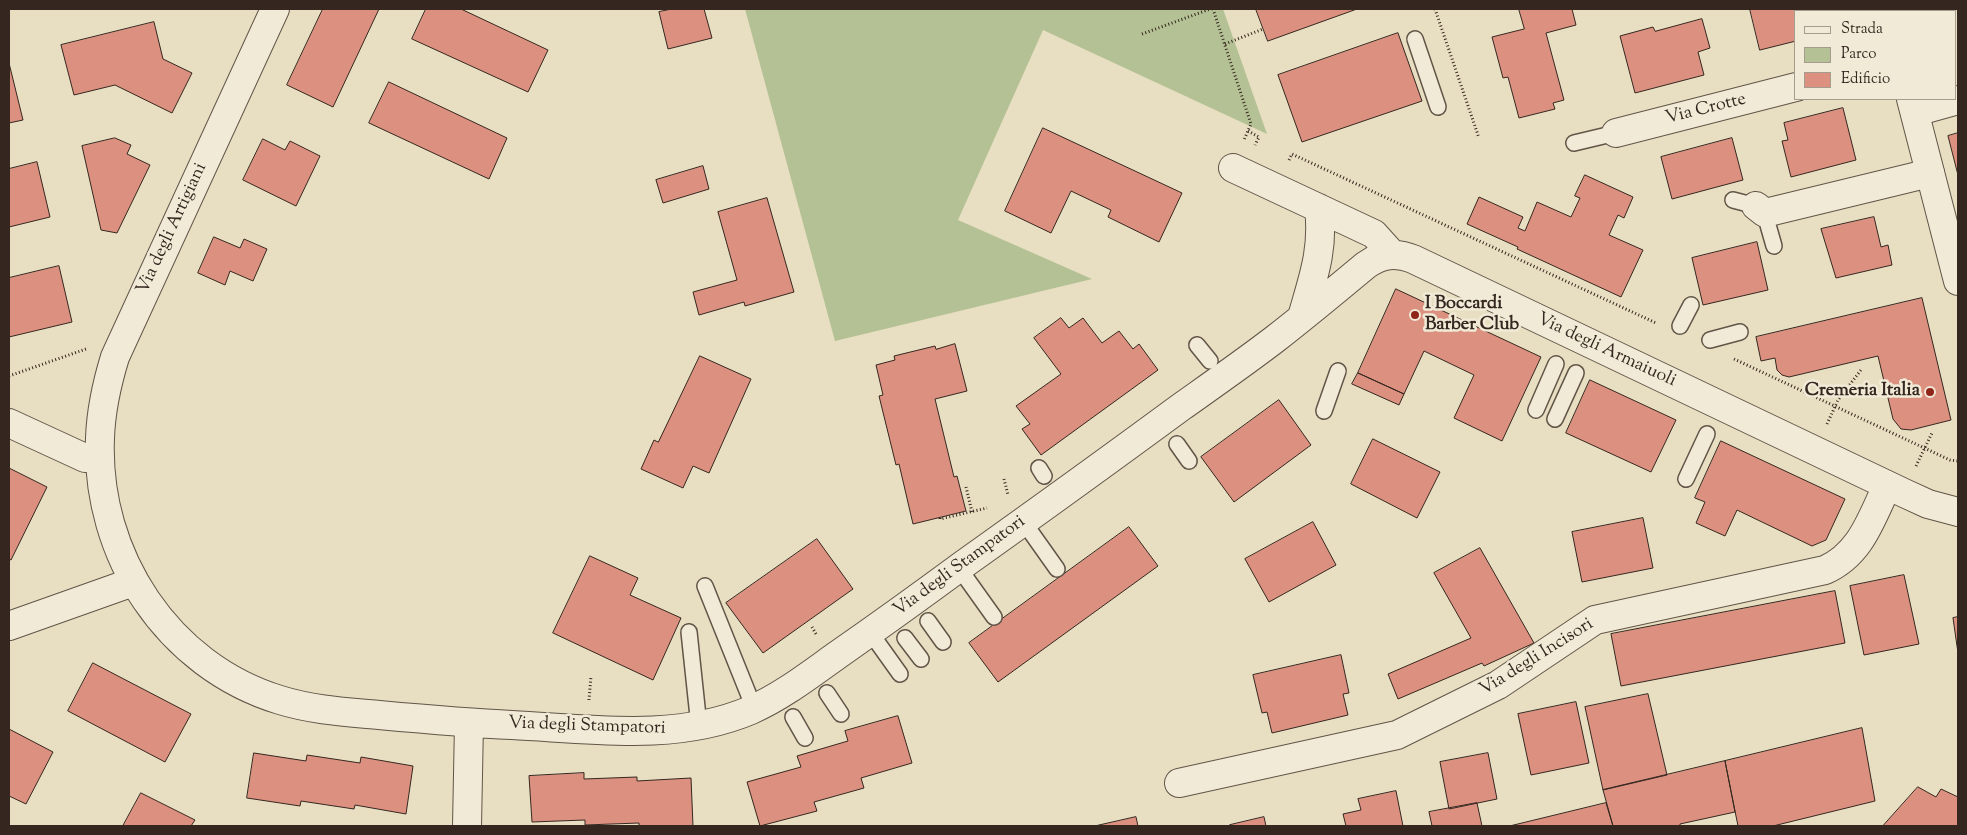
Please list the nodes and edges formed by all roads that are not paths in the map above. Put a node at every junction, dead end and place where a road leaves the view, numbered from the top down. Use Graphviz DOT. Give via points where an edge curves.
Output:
graph roads {
  1 [pos="275,9"];
  2 [pos="1415,38"];
  3 [pos="1794,88"];
  4 [pos="1958,100"];
  5 [pos="1913,105"];
  6 [pos="1438,107"];
  7 [pos="1616,133"];
  8 [pos="1574,144"];
  9 [pos="1233,168"];
  10 [pos="1930,173"];
  11 [pos="1318,208"];
  12 [pos="1759,218"];
  13 [pos="1392,254"];
  14 [pos="1958,281"];
  15 [pos="1691,305"];
  16 [pos="1302,317"];
  17 [pos="1680,326"];
  18 [pos="1740,332"];
  19 [pos="1710,340"];
  20 [pos="1197,346"];
  21 [pos="1210,361"];
  22 [pos="1556,364"];
  23 [pos="1338,371"];
  24 [pos="1576,373"];
  25 [pos="1536,410"];
  26 [pos="1324,411"];
  27 [pos="1555,419"];
  28 [pos="9,423"];
  29 [pos="1707,434"];
  30 [pos="1177,444"];
  31 [pos="100,458"];
  32 [pos="1189,461"];
  33 [pos="1686,479"];
  34 [pos="1887,486"];
  35 [pos="1016,510"];
  36 [pos="1958,512"];
  37 [pos="959,568"];
  38 [pos="1057,568"];
  39 [pos="133,582"];
  40 [pos="705,586"];
  41 [pos="994,617"];
  42 [pos="928,621"];
  43 [pos="9,626"];
  44 [pos="689,632"];
  45 [pos="870,632"];
  46 [pos="905,638"];
  47 [pos="943,642"];
  48 [pos="921,659"];
  49 [pos="900,674"];
  50 [pos="827,693"];
  51 [pos="754,708"];
  52 [pos="841,714"];
  53 [pos="793,717"];
  54 [pos="469,723"];
  55 [pos="699,726"];
  56 [pos="805,738"];
  57 [pos="1179,783"];
  58 [pos="467,826"];
  1 -- 31 [label="street, Via degli Artigiani" via="117,350 104,396"];
  2 -- 6 [label="lane"];
  3 -- 7 [label="street, Via Crotte"];
  4 -- 5 [label="street"];
  5 -- 10 [label="street"];
  7 -- 8 [label="lane"];
  9 -- 11 [label="street"];
  10 -- 12 [label="street"];
  10 -- 14 [label="street"];
  11 -- 13 [label="street" via="1374,234"];
  11 -- 16 [label="street" via="1319,255"];
  13 -- 16 [label="street, Via degli Stampatori" via="1366,265"];
  13 -- 34 [label="street, Via degli Armaiuoli" via="1413,259"];
  15 -- 17 [label="lane"];
  16 -- 35 [label="street, Via degli Stampatori" via="1272,341"];
  18 -- 19 [label="lane"];
  20 -- 21 [label="lane"];
  22 -- 25 [label="lane"];
  23 -- 26 [label="lane"];
  24 -- 27 [label="lane"];
  28 -- 31 [label="street" via="85,458"];
  29 -- 33 [label="lane"];
  30 -- 32 [label="lane"];
  31 -- 39 [label="street, Via degli Artigiani" via="110,522"];
  34 -- 36 [label="street, Via degli Armaiuoli" via="1928,504"];
  34 -- 57 [label="street, Via degli Incisori" via="1859,542 1845,559 1825,570 1595,620 1498,685 1397,735"];
  35 -- 37 [label="street, Via degli Stampatori"];
  35 -- 38 [label="lane"];
  37 -- 41 [label="lane"];
  37 -- 45 [label="street, Via degli Stampatori"];
  39 -- 43 [label="street"];
  39 -- 54 [label="street, Via degli Stampatori" via="160,620 193,654 253,690 321,710"];
  40 -- 51 [label="lane"];
  42 -- 47 [label="lane"];
  44 -- 55 [label="lane"];
  45 -- 49 [label="lane"];
  45 -- 51 [label="street, Via degli Stampatori" via="786,692"];
  46 -- 48 [label="lane"];
  50 -- 52 [label="lane"];
  51 -- 55 [label="street, Via degli Stampatori"];
  53 -- 56 [label="lane"];
  54 -- 55 [label="street, Via degli Stampatori" via="647,731"];
  54 -- 58 [label="street"];
}
